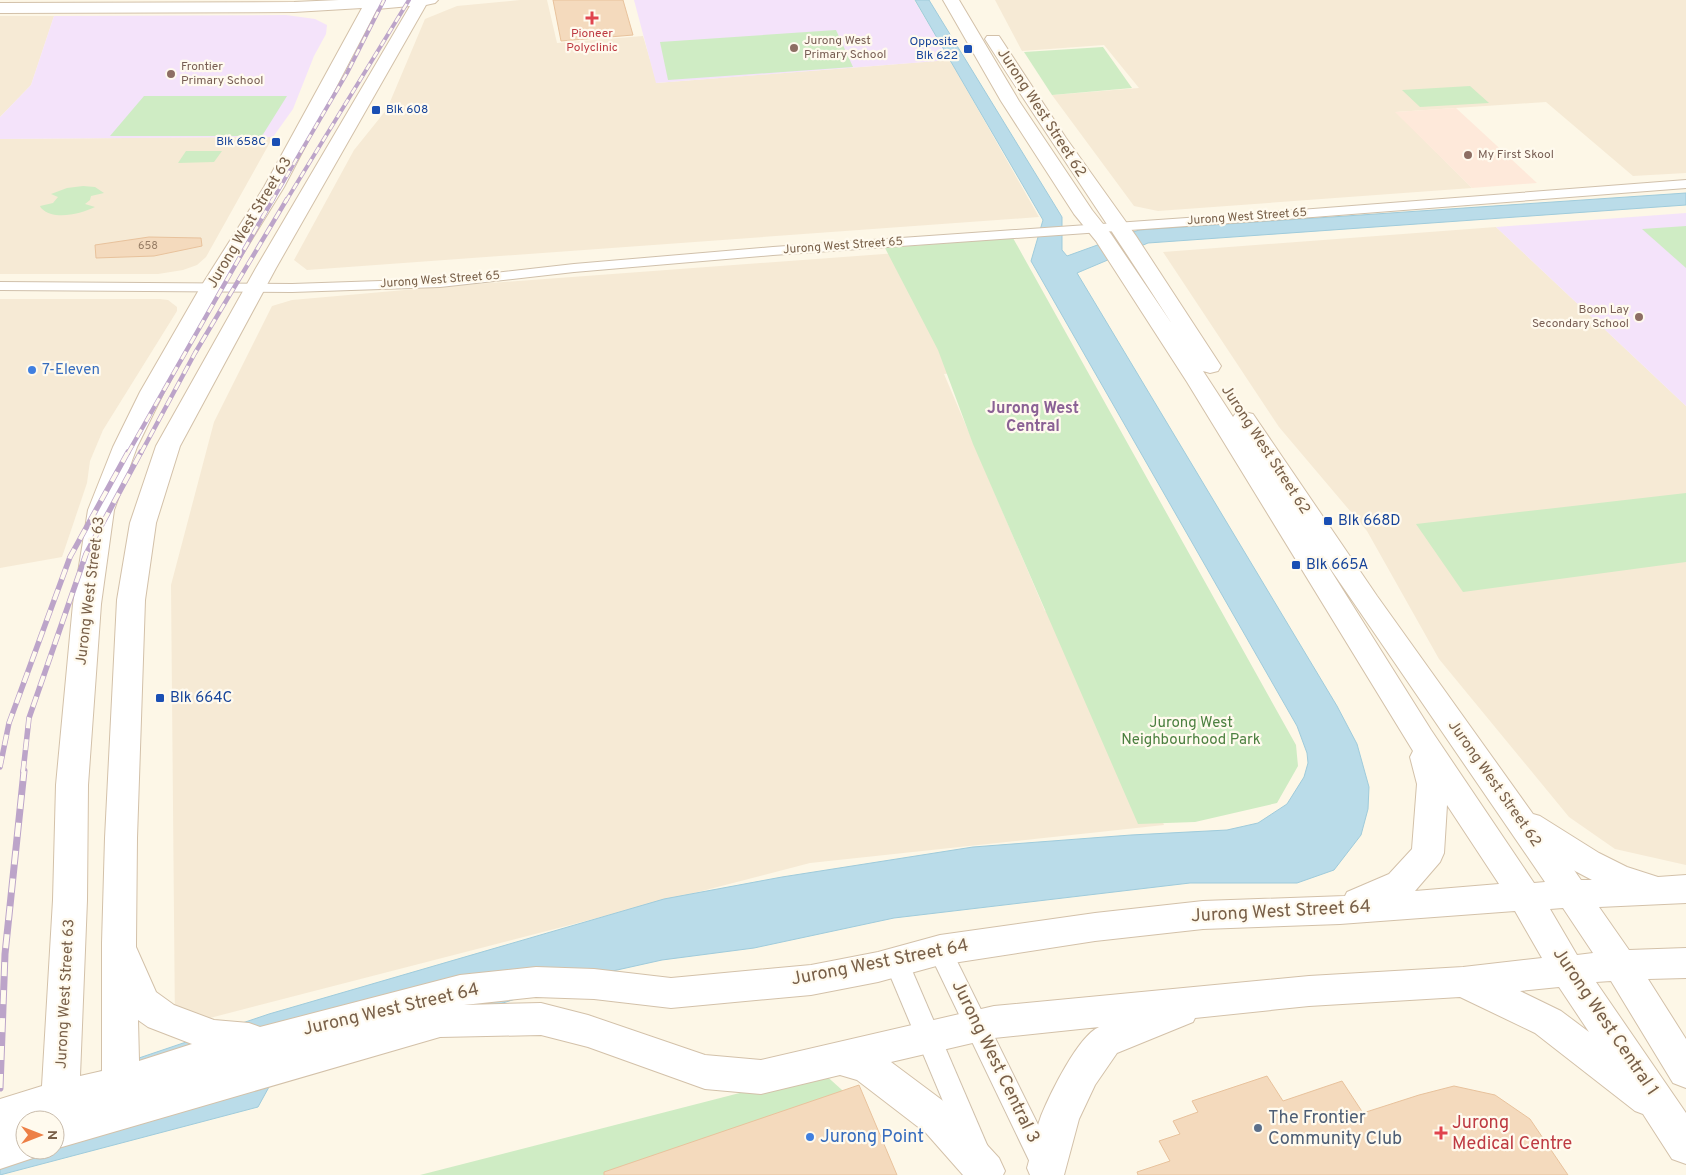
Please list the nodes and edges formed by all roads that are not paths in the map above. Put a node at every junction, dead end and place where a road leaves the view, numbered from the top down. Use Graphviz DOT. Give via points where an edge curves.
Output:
graph roads {
  1 [pos="424,0"];
  2 [pos="951,0"];
  3 [pos="967,0"];
  4 [pos="374,2"];
  5 [pos="294,7"];
  6 [pos="0,8"];
  7 [pos="355,37"];
  8 [pos="1686,184"];
  9 [pos="1106,226"];
  10 [pos="0,286"];
  11 [pos="211,288"];
  12 [pos="256,288"];
  13 [pos="1420,738"];
  14 [pos="1507,802"];
  15 [pos="1677,890"];
  16 [pos="1572,894"];
  17 [pos="1525,897"];
  18 [pos="1340,910"];
  19 [pos="119,943"];
  20 [pos="940,950"];
  21 [pos="896,961"];
  22 [pos="1686,963"];
  23 [pos="1620,965"];
  24 [pos="1568,971"];
  25 [pos="1463,982"];
  26 [pos="1202,1002"];
  27 [pos="978,1026"];
  28 [pos="928,1038"];
  29 [pos="266,1041"];
  30 [pos="841,1059"];
  31 [pos="1686,1071"];
  32 [pos="121,1098"];
  33 [pos="52,1110"];
  34 [pos="1664,1110"];
  35 [pos="0,1116"];
  36 [pos="15,1119"];
  37 [pos="65,1120"];
  38 [pos="15,1144"];
  39 [pos="1686,1146"];
  40 [pos="0,1151"];
  41 [pos="1049,1172"];
  42 [pos="986,1173"];
  1 -- 4 [label="street"];
  1 -- 12 [label="street"];
  2 -- 9 [label="street, Jurong West Street 62" via="1010,101 1084,214"];
  3 -- 9 [label="street, Jurong West Street 62" via="1057,138"];
  4 -- 5 [label="street"];
  4 -- 7 [label="street, Jurong West Street 63"];
  5 -- 6 [label="street"];
  5 -- 7 [label="street" via="324,13 340,21"];
  7 -- 11 [label="street, Jurong West Street 63" via="274,187"];
  8 -- 9 [label="street, Jurong West Street 65"];
  9 -- 12 [label="street, Jurong West Street 65" via="574,268 440,283"];
  9 -- 13 [label="street, Jurong West Street 62" via="1198,382"];
  9 -- 14 [label="street, Jurong West Street 62"];
  10 -- 11 [label="street, Jurong West Street 65"];
  11 -- 12 [label="street, Jurong West Street 65"];
  11 -- 33 [label="street, Jurong West Street 63" via="124,447 101,510 87,604 72,785 66,995"];
  12 -- 19 [label="street" via="168,446 143,523 131,600"];
  13 -- 17 [label="street, Jurong West Street 62"];
  13 -- 18 [label="street" via="1433,784 1428,853 1401,883"];
  14 -- 15 [label="street" via="1529,825 1587,862 1619,878"];
  14 -- 16 [label="street, Jurong West Street 62"];
  15 -- 16 [label="street, Jurong West Street 64"];
  16 -- 17 [label="street, Jurong West Street 64"];
  16 -- 23 [label="street"];
  17 -- 18 [label="street, Jurong West Street 64"];
  17 -- 24 [label="street, Jurong West Central 1"];
  18 -- 20 [label="street, Jurong West Street 64" via="1203,915"];
  19 -- 29 [label="street" via="142,1002 161,1016 213,1036"];
  19 -- 32 [label="street"];
  20 -- 21 [label="street, Jurong West Street 64"];
  20 -- 27 [label="street, Jurong West Central 3"];
  21 -- 28 [label="street"];
  21 -- 29 [label="street, Jurong West Street 64" via="810,980 671,993 594,984 536,982 460,990"];
  22 -- 23 [label="street, Jurong West Street 64"];
  23 -- 24 [label="street, Jurong West Street 64"];
  23 -- 31 [label="street"];
  24 -- 25 [label="street, Jurong West Street 64"];
  24 -- 34 [label="street, Jurong West Central 1"];
  25 -- 26 [label="street, Jurong West Street 64" via="1309,991"];
  25 -- 34 [label="street" via="1548,1022"];
  26 -- 27 [label="street, Jurong West Street 64"];
  26 -- 41 [label="street" via="1104,1042 1082,1073 1060,1117"];
  27 -- 28 [label="street, Jurong West Street 64"];
  27 -- 41 [label="street, Jurong West Central 3"];
  28 -- 30 [label="street, Jurong West Street 64"];
  28 -- 42 [label="street"];
  29 -- 32 [label="street, Jurong West Street 64" via="188,1062"];
  30 -- 32 [label="street, Jurong West Street 64" via="761,1077 705,1072 588,1031 541,1019 440,1022"];
  30 -- 42 [label="street" via="868,1067 910,1097 940,1121"];
  32 -- 37 [label="street, Jurong West Street 64"];
  34 -- 39 [label="street, Jurong West Central 1"];
  35 -- 36 [label="street, Jurong West Street 64"];
  38 -- 40 [label="street, Jurong West Street 64"];
}
